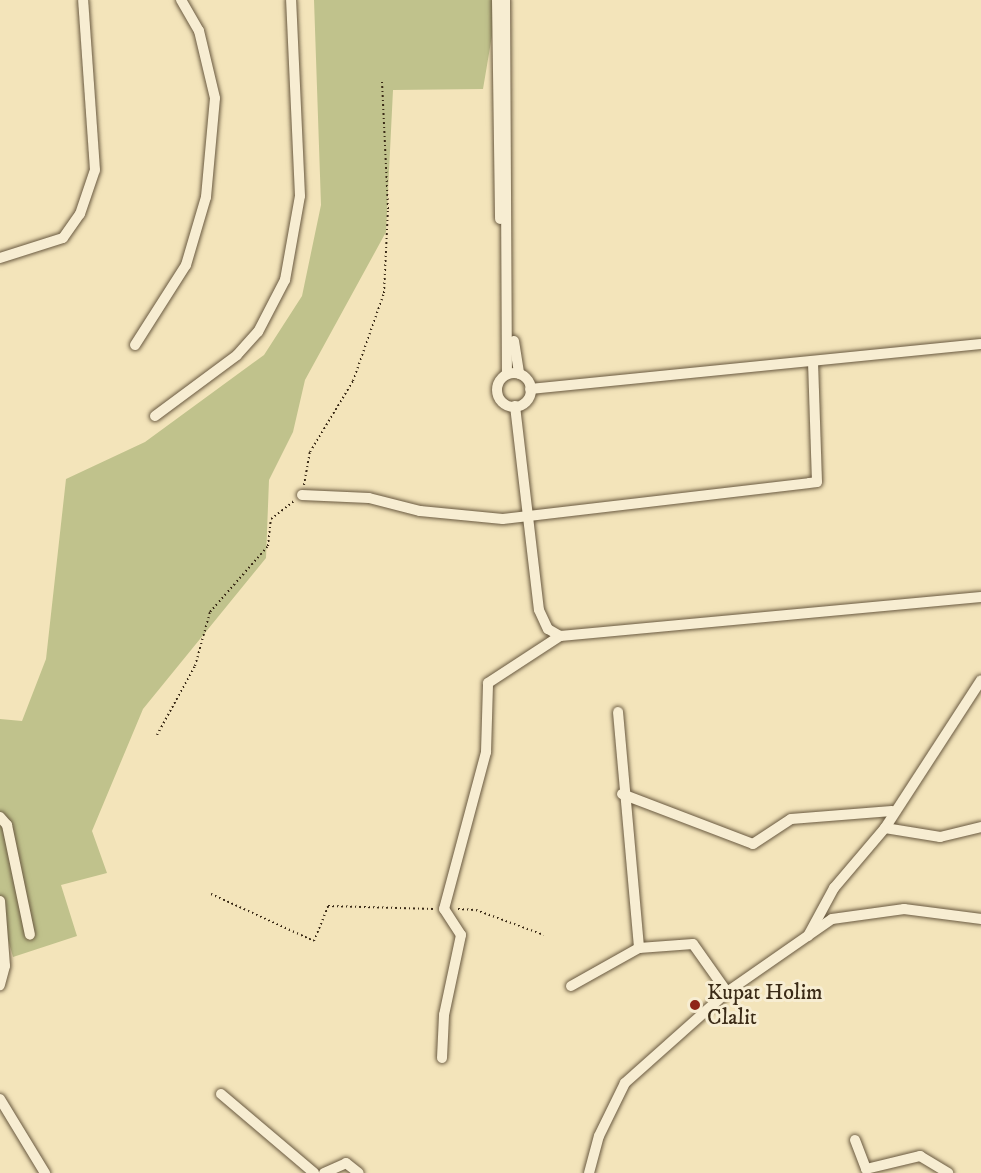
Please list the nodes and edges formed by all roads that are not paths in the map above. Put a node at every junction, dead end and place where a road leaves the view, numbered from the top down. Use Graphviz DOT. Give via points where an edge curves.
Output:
graph roads {
  1 [pos="83,0"];
  2 [pos="181,0"];
  3 [pos="291,0"];
  4 [pos="497,0"];
  5 [pos="505,0"];
  6 [pos="511,0"];
  7 [pos="0,258"];
  8 [pos="981,344"];
  9 [pos="135,345"];
  10 [pos="508,353"];
  11 [pos="813,363"];
  12 [pos="507,374"];
  13 [pos="519,374"];
  14 [pos="531,389"];
  15 [pos="515,406"];
  16 [pos="155,416"];
  17 [pos="302,495"];
  18 [pos="528,516"];
  19 [pos="981,597"];
  20 [pos="560,636"];
  21 [pos="981,680"];
  22 [pos="618,712"];
  23 [pos="622,794"];
  24 [pos="892,811"];
  25 [pos="0,817"];
  26 [pos="981,827"];
  27 [pos="885,828"];
  28 [pos="0,901"];
  29 [pos="981,919"];
  30 [pos="30,935"];
  31 [pos="808,936"];
  32 [pos="639,948"];
  33 [pos="0,986"];
  34 [pos="570,986"];
  35 [pos="727,992"];
  36 [pos="442,1058"];
  37 [pos="221,1094"];
  38 [pos="0,1099"];
  39 [pos="855,1140"];
  40 [pos="45,1173"];
  41 [pos="314,1173"];
  42 [pos="324,1173"];
  43 [pos="359,1173"];
  44 [pos="589,1173"];
  45 [pos="948,1173"];
  1 -- 7 [label="street" via="95,170 80,214 63,238"];
  2 -- 9 [label="street" via="200,32 215,98 206,197 186,265"];
  3 -- 16 [label="street" via="300,196 285,280 258,332 237,355"];
  4 -- 10 [label="street" via="501,305"];
  5 -- 10 [label="street"];
  6 -- 13 [label="street" via="514,348"];
  8 -- 11 [label="street"];
  10 -- 12 [label="street"];
  11 -- 14 [label="street"];
  11 -- 18 [label="street" via="817,482"];
  12 -- 13 [label="street"];
  12 -- 15 [label="street" via="497,392 501,401"];
  13 -- 14 [label="street"];
  14 -- 15 [label="street" via="524,403"];
  15 -- 18 [label="street"];
  17 -- 18 [label="street" via="369,498 420,511"];
  18 -- 20 [label="street" via="539,610 548,629"];
  19 -- 20 [label="street"];
  20 -- 36 [label="street" via="488,684 486,752 444,909 461,935 444,1015"];
  21 -- 24 [label="street"];
  22 -- 23 [label="street"];
  23 -- 24 [label="street" via="753,844 791,819"];
  23 -- 32 [label="street"];
  24 -- 27 [label="street"];
  25 -- 30 [label="street" via="6,825"];
  26 -- 27 [label="street" via="940,837"];
  27 -- 31 [label="street" via="834,888"];
  28 -- 33 [label="street" via="5,966"];
  29 -- 31 [label="street" via="904,909 867,911 832,919"];
  31 -- 35 [label="street"];
  32 -- 34 [label="street"];
  32 -- 35 [label="street" via="693,944"];
  35 -- 44 [label="street" via="625,1083 599,1136"];
  37 -- 41 [label="street"];
  38 -- 40 [label="street"];
  39 -- 45 [label="street" via="866,1169 921,1156"];
  42 -- 43 [label="street" via="346,1163"];
}
